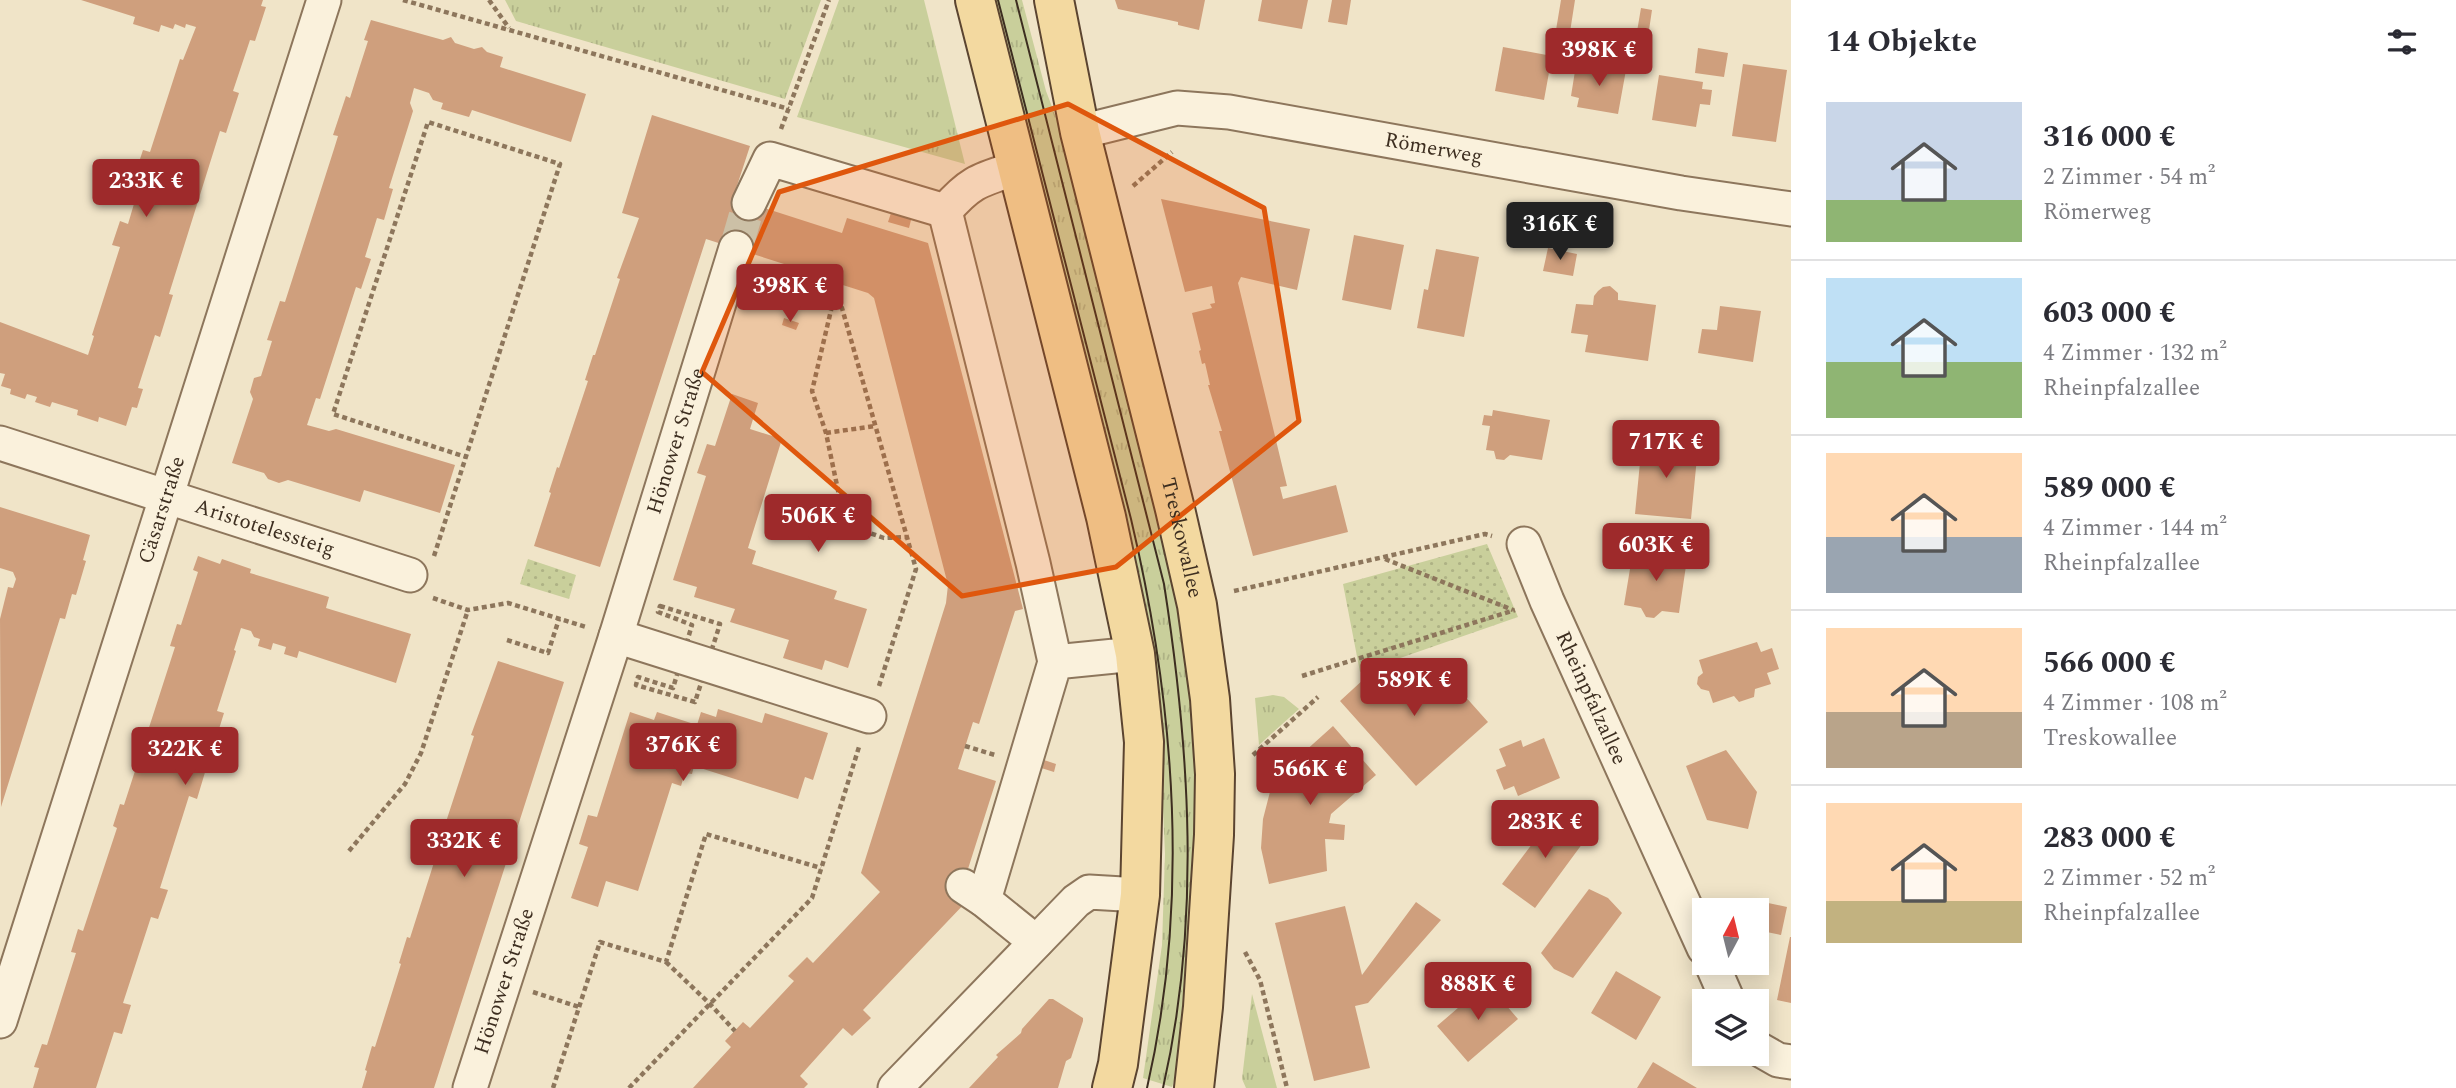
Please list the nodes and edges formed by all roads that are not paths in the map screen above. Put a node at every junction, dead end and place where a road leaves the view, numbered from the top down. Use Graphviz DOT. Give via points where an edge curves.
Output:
graph roads {
  1 [pos="324,0"];
  2 [pos="975,0"];
  3 [pos="1054,0"];
  4 [pos="1080,132"];
  5 [pos="1017,168"];
  6 [pos="749,203"];
  7 [pos="1791,209"];
  8 [pos="945,212"];
  9 [pos="732,260"];
  10 [pos="0,443"];
  11 [pos="165,498"];
  12 [pos="1524,544"];
  13 [pos="421,568"];
  14 [pos="616,636"];
  15 [pos="1135,653"];
  16 [pos="1055,662"];
  17 [pos="869,716"];
  18 [pos="1140,895"];
  19 [pos="1692,921"];
  20 [pos="1036,942"];
  21 [pos="0,1021"];
  22 [pos="1769,1055"];
  23 [pos="1791,1062"];
  24 [pos="470,1088"];
  25 [pos="895,1088"];
  26 [pos="1112,1088"];
  27 [pos="1194,1088"];
  1 -- 11 [label="street, Cäsarstraße"];
  2 -- 5 [label="main road"];
  3 -- 4 [label="main road, Treskowallee"];
  4 -- 7 [label="street, Römerweg" via="1177,108 1229,112"];
  4 -- 27 [label="main road, Treskowallee" via="1175,509 1197,606 1210,699 1214,835"];
  5 -- 8 [label="street" via="965,189"];
  5 -- 15 [label="main road" via="1106,517"];
  6 -- 8 [label="street" via="769,159"];
  8 -- 16 [label="street"];
  9 -- 14 [label="street, Hönower Straße"];
  10 -- 11 [label="street, Aristotelessteig"];
  11 -- 13 [label="street, Aristotelessteig"];
  11 -- 21 [label="street, Cäsarstraße"];
  12 -- 19 [label="street, Rheinpfalzallee"];
  14 -- 17 [label="street"];
  14 -- 24 [label="street, Hönower Straße"];
  15 -- 16 [label="street"];
  15 -- 18 [label="main road" via="1144,742"];
  16 -- 20 [label="street" via="973,893"];
  18 -- 20 [label="street" via="1089,892"];
  18 -- 26 [label="main road"];
  20 -- 25 [label="street"];
  22 -- 23 [label="street"];
}
